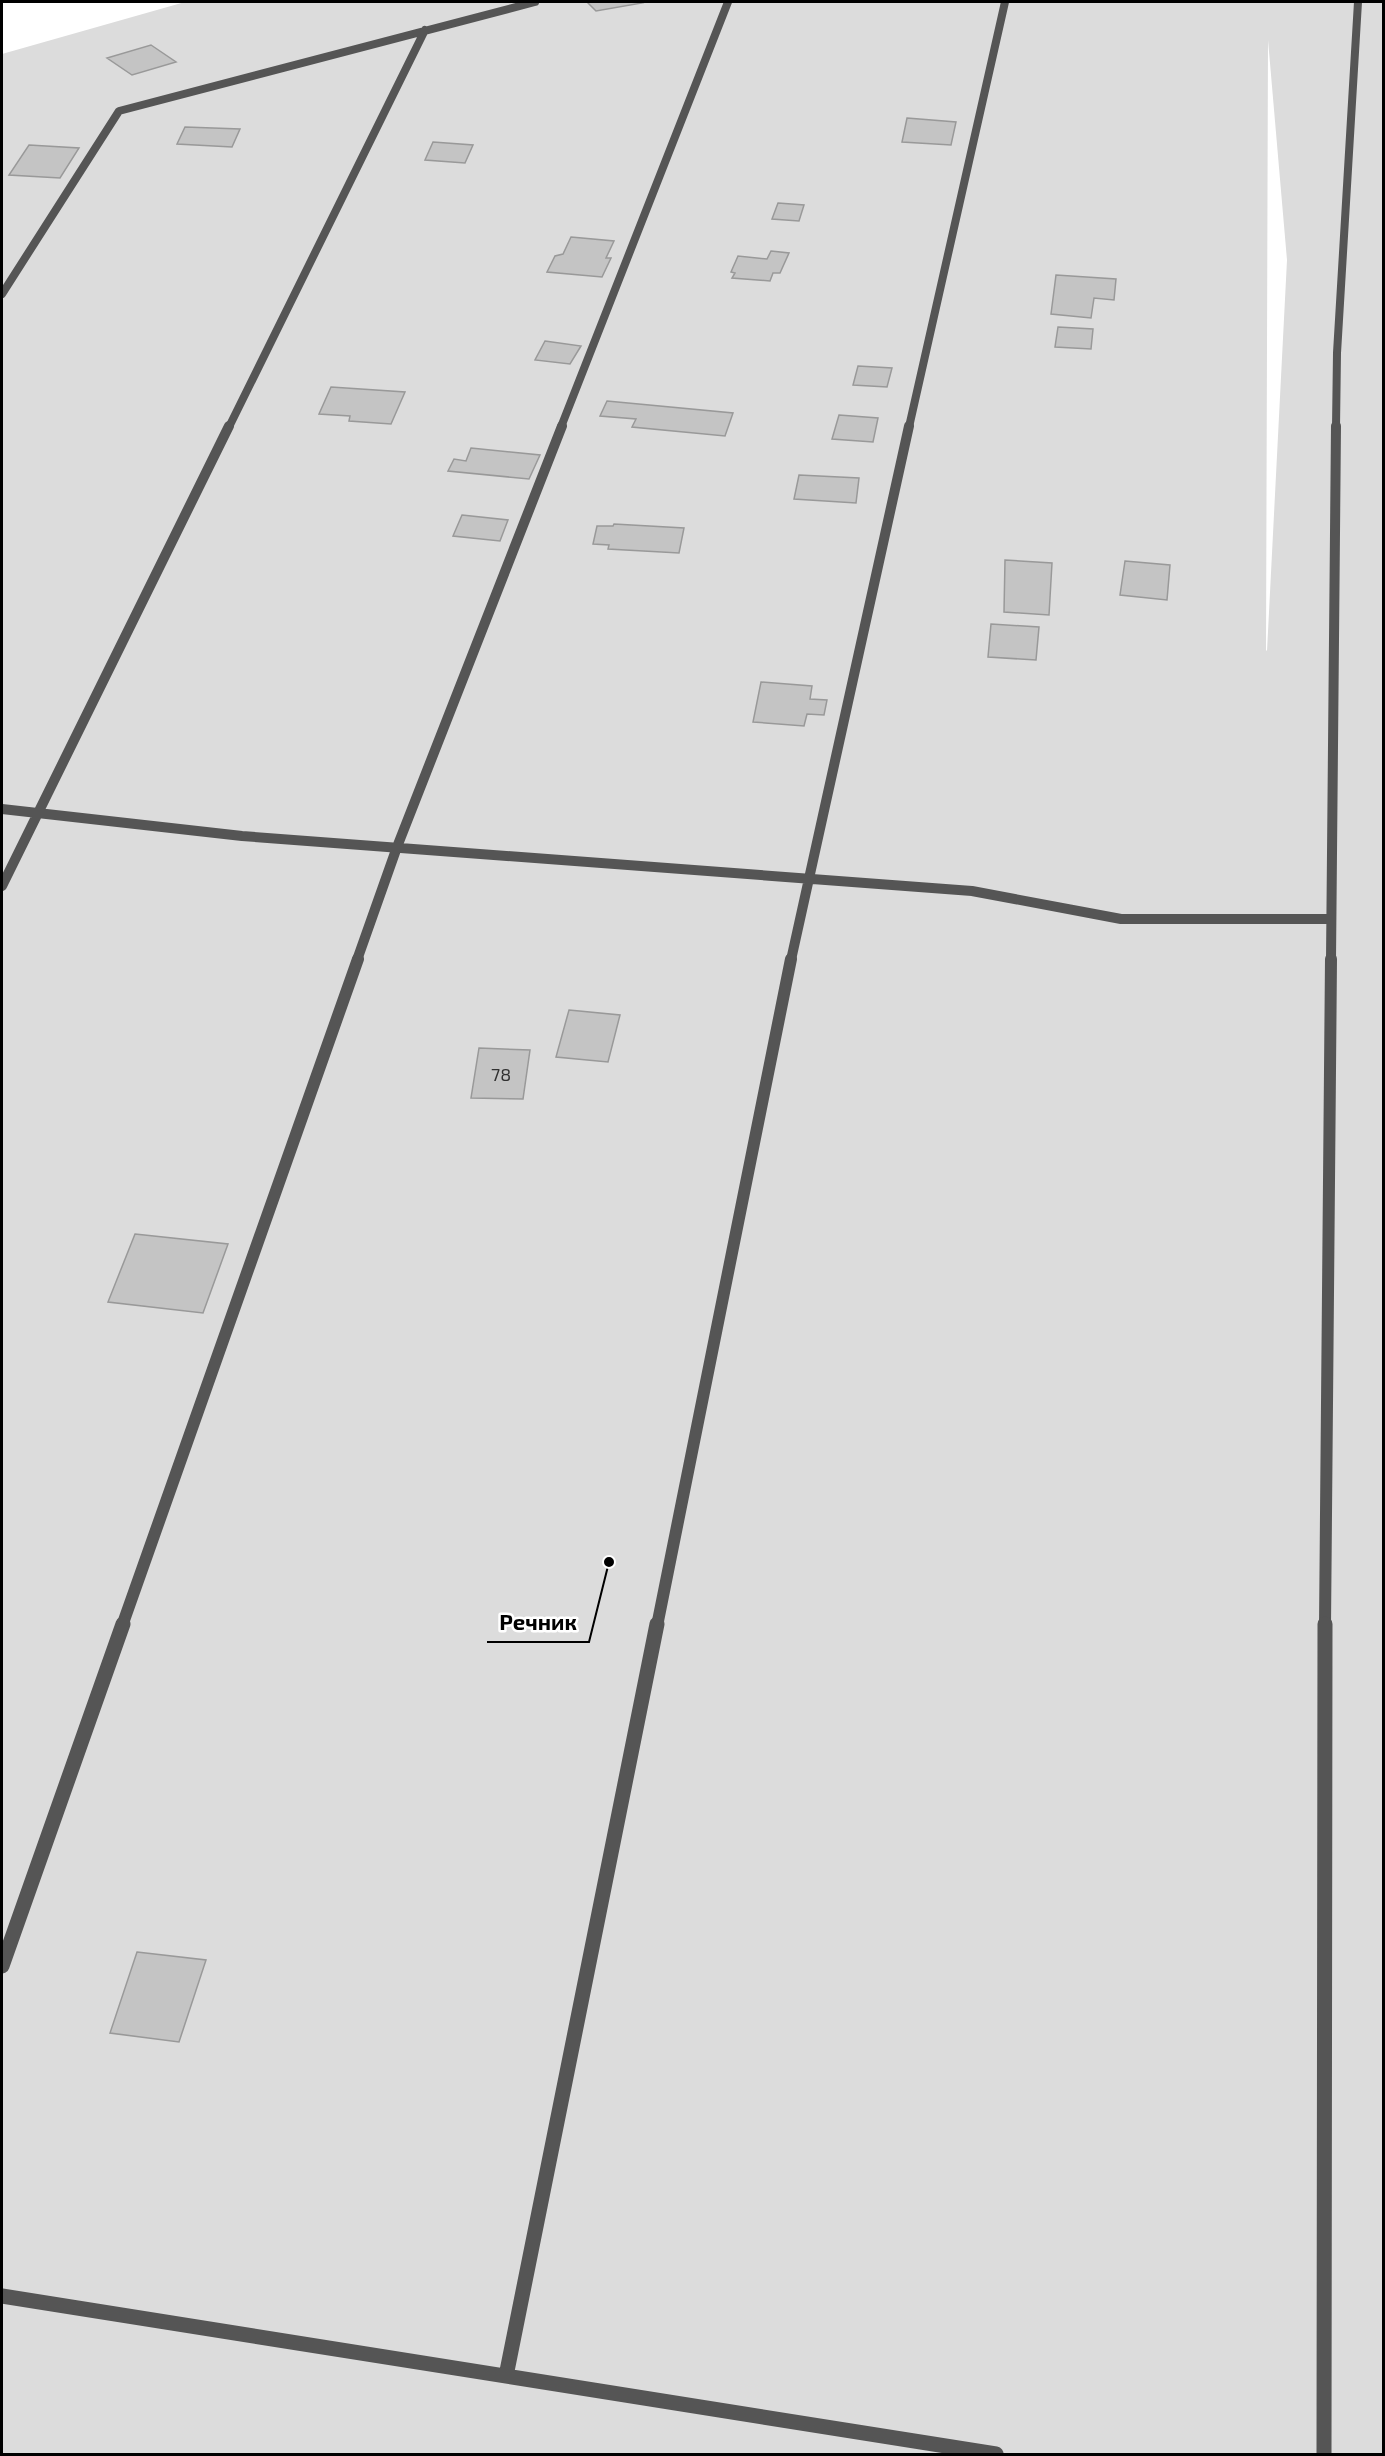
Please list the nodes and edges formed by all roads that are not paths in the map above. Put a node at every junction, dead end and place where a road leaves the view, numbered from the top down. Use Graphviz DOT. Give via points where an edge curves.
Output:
graph roads {
  1 [pos="535,2"];
  2 [pos="728,2"];
  3 [pos="1005,2"];
  4 [pos="1358,2"];
  5 [pos="425,30"];
  6 [pos="2,294"];
  7 [pos="2,809"];
  8 [pos="39,813"];
  9 [pos="397,847"];
  10 [pos="807,879"];
  11 [pos="2,886"];
  12 [pos="1330,919"];
  13 [pos="2,1966"];
  14 [pos="2,2296"];
  15 [pos="506,2376"];
  16 [pos="996,2454"];
  17 [pos="1324,2454"];
  1 -- 5 [label="lane"];
  2 -- 9 [label="lane"];
  3 -- 10 [label="lane"];
  4 -- 12 [label="lane" via="1336,353"];
  5 -- 6 [label="lane" via="118,111"];
  5 -- 8 [label="lane"];
  7 -- 8 [label="lane"];
  8 -- 9 [label="lane" via="242,836"];
  8 -- 11 [label="lane"];
  9 -- 10 [label="lane"];
  9 -- 13 [label="lane"];
  10 -- 12 [label="lane" via="972,891 1121,919"];
  10 -- 15 [label="lane"];
  12 -- 17 [label="lane" via="1324,1619"];
  14 -- 15 [label="lane"];
  15 -- 16 [label="lane"];
}
